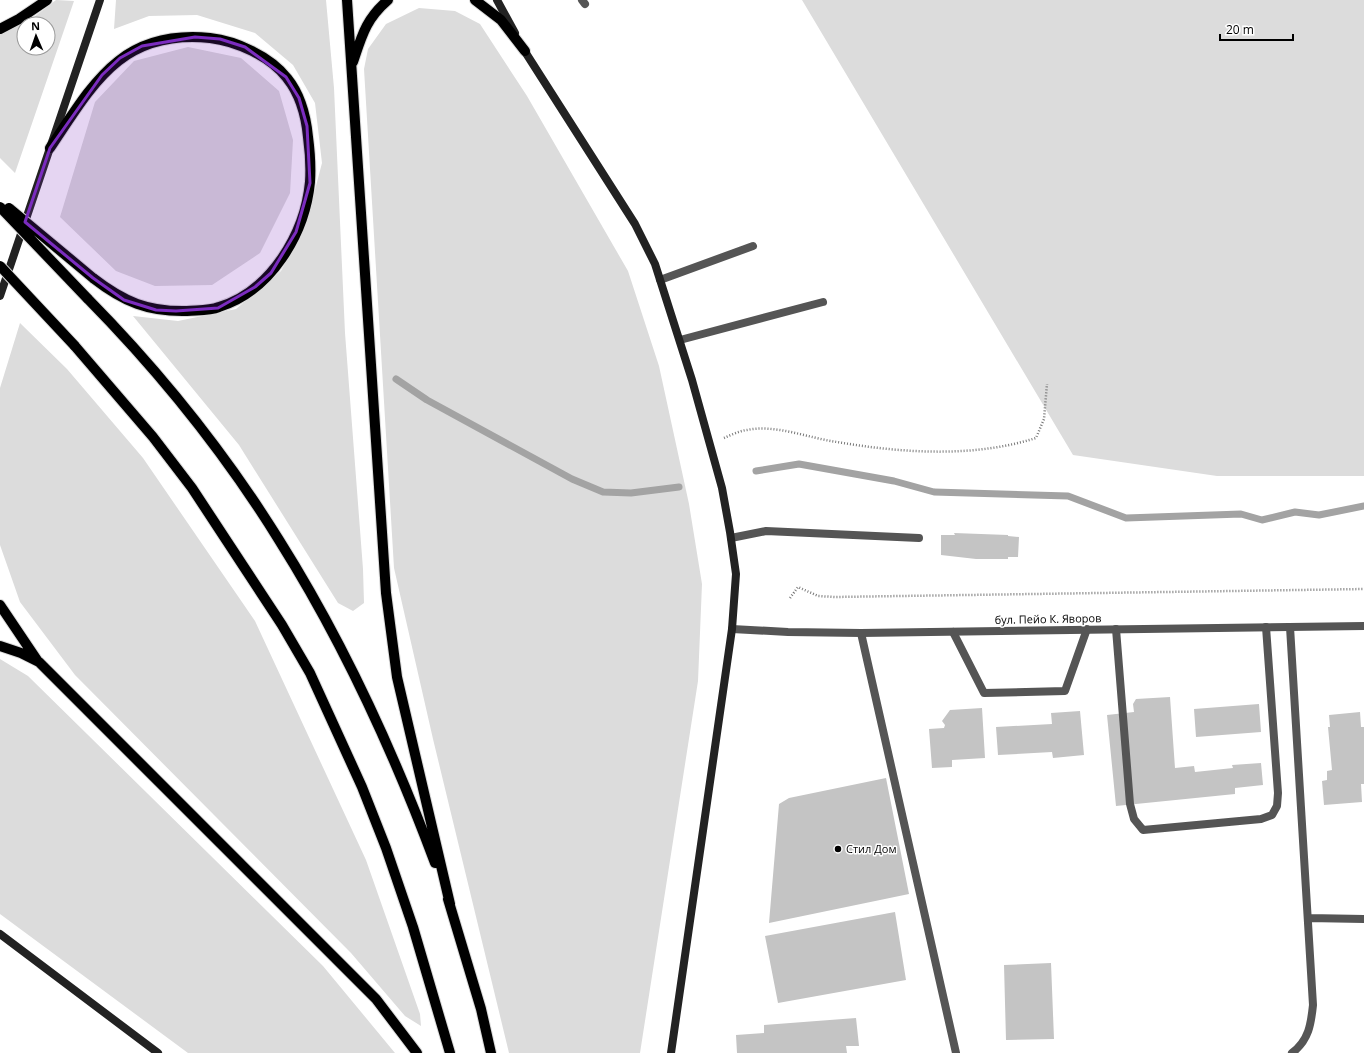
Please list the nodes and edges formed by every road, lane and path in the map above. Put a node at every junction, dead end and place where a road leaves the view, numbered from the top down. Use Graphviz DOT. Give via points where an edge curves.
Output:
graph roads {
  1 [pos="47,0"];
  2 [pos="100,0"];
  3 [pos="347,0"];
  4 [pos="388,0"];
  5 [pos="475,0"];
  6 [pos="497,0"];
  7 [pos="0,29"];
  8 [pos="525,51"];
  9 [pos="351,70"];
  10 [pos="50,148"];
  11 [pos="0,201"];
  12 [pos="0,207"];
  13 [pos="754,246"];
  14 [pos="0,266"];
  15 [pos="660,280"];
  16 [pos="0,296"];
  17 [pos="823,302"];
  18 [pos="680,340"];
  19 [pos="1047,384"];
  20 [pos="710,443"];
  21 [pos="731,538"];
  22 [pos="919,538"];
  23 [pos="1364,590"];
  24 [pos="790,598"];
  25 [pos="0,605"];
  26 [pos="1364,626"];
  27 [pos="1266,627"];
  28 [pos="1290,627"];
  29 [pos="732,629"];
  30 [pos="1087,629"];
  31 [pos="1116,629"];
  32 [pos="953,632"];
  33 [pos="861,633"];
  34 [pos="0,646"];
  35 [pos="39,662"];
  36 [pos="450,904"];
  37 [pos="1308,918"];
  38 [pos="1364,919"];
  39 [pos="0,934"];
  40 [pos="158,1053"];
  41 [pos="417,1053"];
  42 [pos="450,1053"];
  43 [pos="491,1053"];
  44 [pos="671,1053"];
  45 [pos="956,1053"];
  46 [pos="1292,1053"];
  1 -- 7 [label="main road"];
  2 -- 10 [label="main road"];
  3 -- 9 [label="main road"];
  4 -- 9 [label="main road" via="375,11 364,28"];
  5 -- 8 [label="main road" via="501,20"];
  6 -- 8 [label="main road"];
  8 -- 15 [label="main road" via="635,224"];
  9 -- 36 [label="main road" via="387,600 397,677"];
  10 -- 11 [label="main road, bridge" via="94,84 120,58 142,46 167,39 195,37 220,40 245,48 265,59 286,77 299,98 307,126 310,183 304,208 287,251 271,273 238,298 218,308 200,310 156,310 124,300 93,278"];
  10 -- 16 [label="main road"];
  12 -- 36 [label="main road, bridge" via="131,345 210,440 280,540 370,709 418,818"];
  13 -- 15 [label="street"];
  14 -- 42 [label="main road, bridge" via="74,344 153,437 192,488 282,625 310,673 362,787 386,848"];
  15 -- 18 [label="main road"];
  17 -- 18 [label="street"];
  18 -- 20 [label="main road"];
  19 -- 20 [label="path" via="1044,419 1036,438 993,449 948,451 889,448 758,429 746,430"];
  20 -- 21 [label="main road" via="722,488"];
  21 -- 22 [label="street" via="766,531"];
  21 -- 29 [label="main road" via="736,574"];
  23 -- 24 [label="path" via="835,597 818,596 798,587"];
  25 -- 35 [label="main road"];
  26 -- 28 [label="street, бул. Пейо К. Яворов"];
  27 -- 28 [label="street, бул. Пейо К. Яворов"];
  27 -- 31 [label="street, бул. Пейо К. Яворов"];
  27 -- 31 [label="street" via="1278,793 1277,806 1272,815 1261,819 1143,830 1134,819 1130,804"];
  28 -- 37 [label="street"];
  29 -- 33 [label="street, бул. Пейо К. Яворов"];
  29 -- 44 [label="main road"];
  30 -- 31 [label="street, бул. Пейо К. Яворов"];
  30 -- 32 [label="street, бул. Пейо К. Яворов"];
  30 -- 32 [label="street" via="1065,691 984,693"];
  32 -- 33 [label="street, бул. Пейо К. Яворов"];
  33 -- 45 [label="street"];
  34 -- 35 [label="main road"];
  35 -- 41 [label="main road" via="372,994"];
  36 -- 43 [label="main road" via="481,1009"];
  37 -- 38 [label="street"];
  37 -- 46 [label="street" via="1313,1005 1310,1029"];
  39 -- 40 [label="main road"];
}
